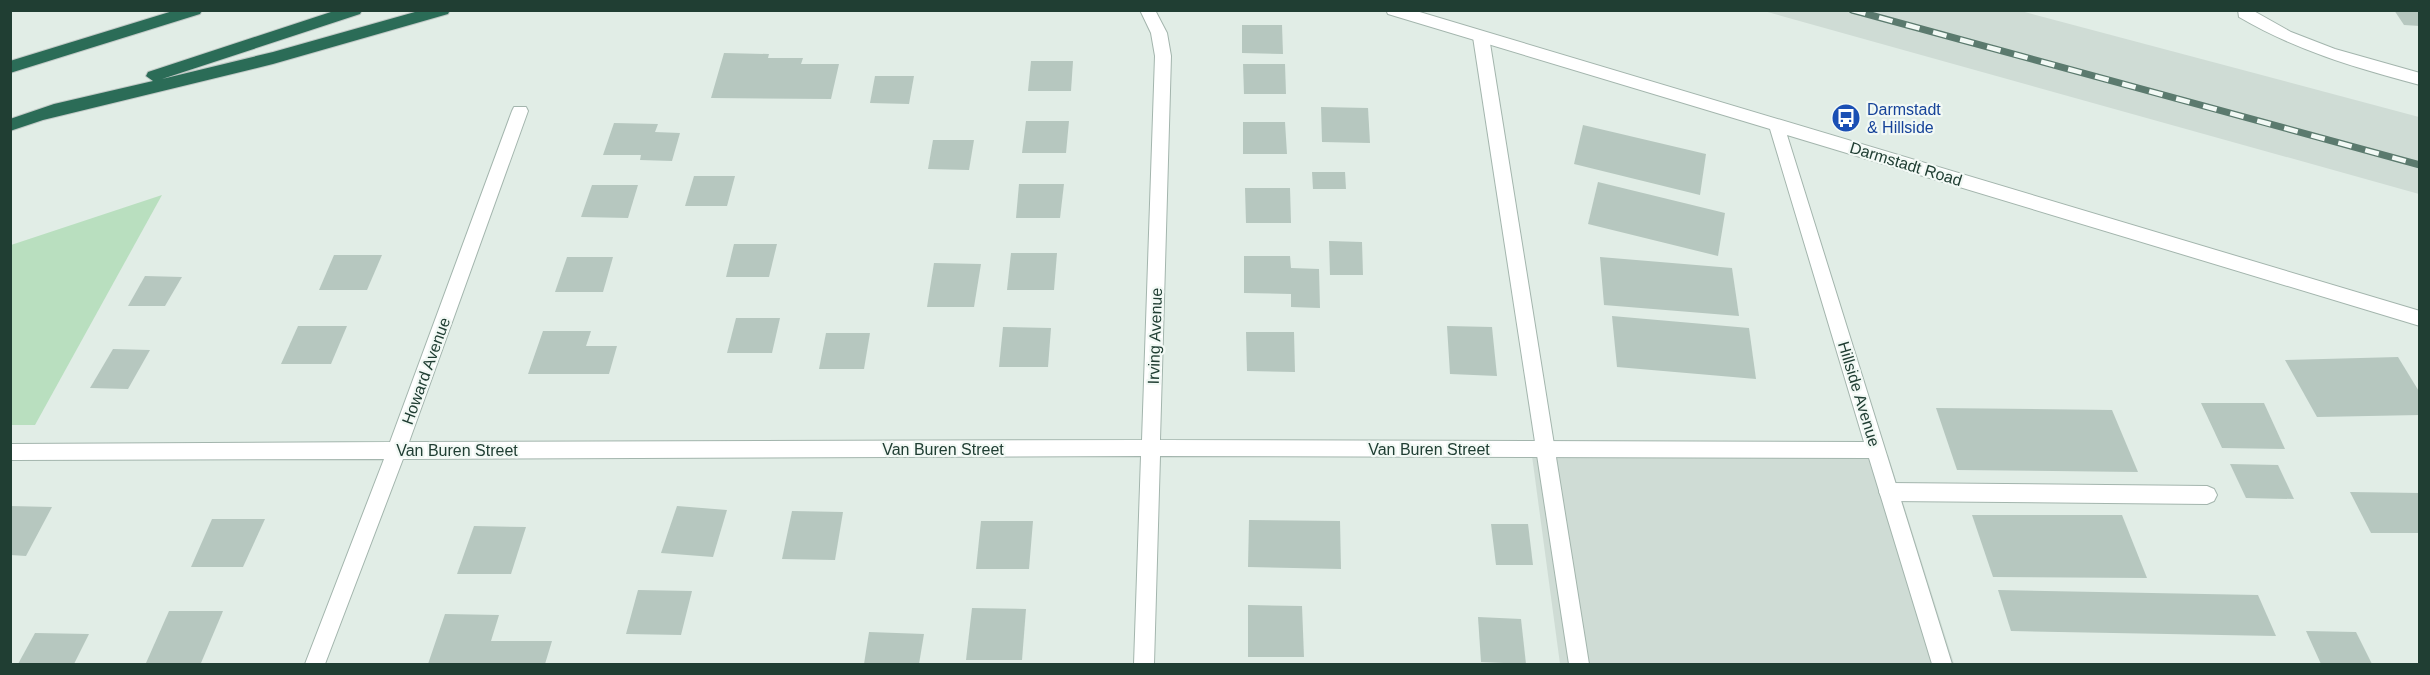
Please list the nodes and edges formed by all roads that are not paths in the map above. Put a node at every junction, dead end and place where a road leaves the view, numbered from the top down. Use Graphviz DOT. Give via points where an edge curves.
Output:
graph roads {
  1 [pos="195,10"];
  2 [pos="356,10"];
  3 [pos="443,10"];
  4 [pos="1147,10"];
  5 [pos="1393,10"];
  6 [pos="2244,13"];
  7 [pos="1481,37"];
  8 [pos="10,67"];
  9 [pos="2420,79"];
  10 [pos="520,111"];
  11 [pos="42,114"];
  12 [pos="1776,124"];
  13 [pos="10,125"];
  14 [pos="2420,319"];
  15 [pos="1152,448"];
  16 [pos="1545,449"];
  17 [pos="397,450"];
  18 [pos="1876,450"];
  19 [pos="10,452"];
  20 [pos="1889,492"];
  21 [pos="2207,495"];
  22 [pos="315,664"];
  23 [pos="1143,664"];
  24 [pos="1579,664"];
  25 [pos="1942,664"];
  1 -- 8 [label="highway"];
  2 -- 11 [label="highway"];
  3 -- 11 [label="highway" via="273,58"];
  4 -- 15 [label="street, Irving Avenue" via="1159,33 1163,56"];
  5 -- 7 [label="street, Darmstadt Road"];
  6 -- 9 [label="street" via="2307,46"];
  7 -- 12 [label="street, Darmstadt Road"];
  7 -- 16 [label="street"];
  10 -- 17 [label="street, Howard Avenue"];
  11 -- 13 [label="highway"];
  12 -- 14 [label="street, Darmstadt Road"];
  12 -- 18 [label="street, Hillside Avenue"];
  15 -- 16 [label="street, Van Buren Street"];
  15 -- 17 [label="street, Van Buren Street"];
  15 -- 23 [label="street, Irving Avenue"];
  16 -- 18 [label="street, Van Buren Street"];
  16 -- 24 [label="street"];
  17 -- 19 [label="street, Van Buren Street"];
  17 -- 22 [label="street, Howard Avenue"];
  18 -- 20 [label="street, Hillside Avenue"];
  20 -- 21 [label="street"];
  20 -- 25 [label="street, Hillside Avenue"];
}
